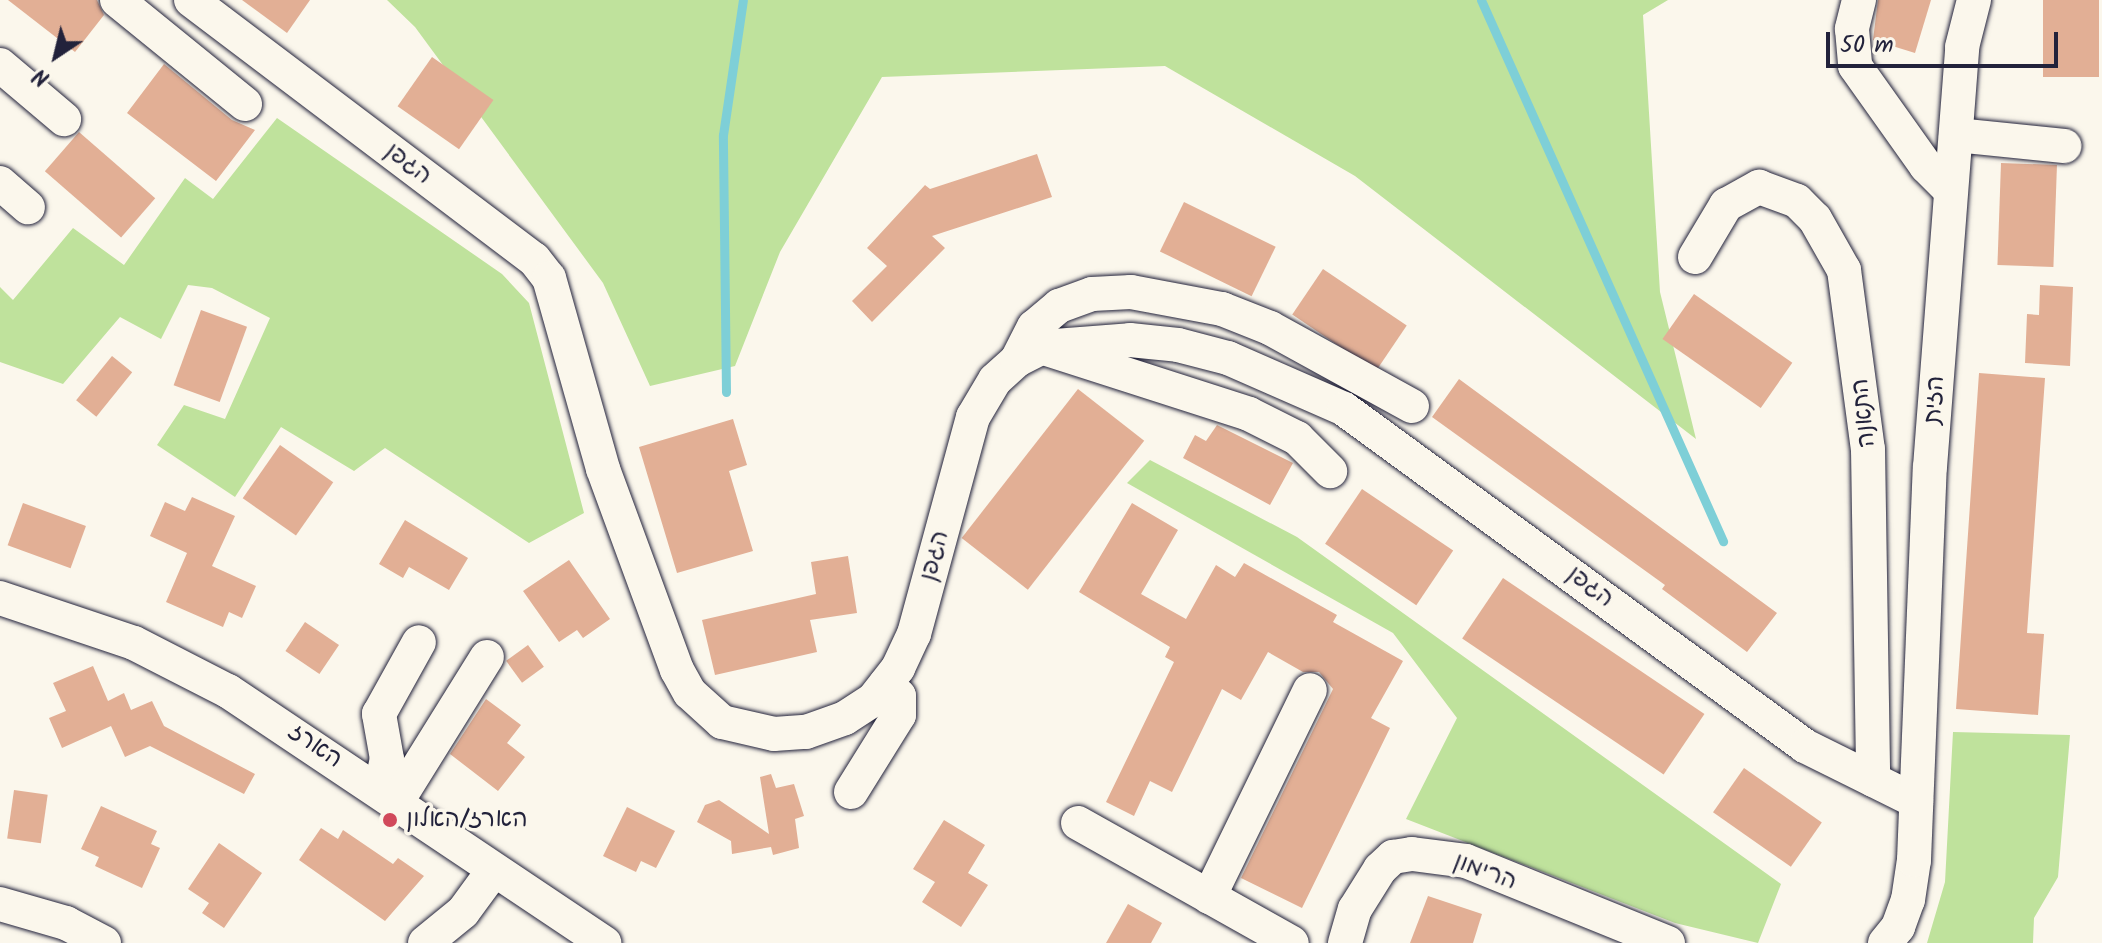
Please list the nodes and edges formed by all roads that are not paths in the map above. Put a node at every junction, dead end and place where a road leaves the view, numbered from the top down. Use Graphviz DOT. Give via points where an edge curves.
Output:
graph roads {
  1 [pos="117,0"];
  2 [pos="191,0"];
  3 [pos="1859,0"];
  4 [pos="1974,0"];
  5 [pos="0,65"];
  6 [pos="245,104"];
  7 [pos="64,119"];
  8 [pos="1956,135"];
  9 [pos="2064,146"];
  10 [pos="0,183"];
  11 [pos="1951,191"];
  12 [pos="28,207"];
  13 [pos="1695,257"];
  14 [pos="1030,354"];
  15 [pos="1412,406"];
  16 [pos="1330,471"];
  17 [pos="0,598"];
  18 [pos="419,642"];
  19 [pos="487,657"];
  20 [pos="886,684"];
  21 [pos="1310,690"];
  22 [pos="1873,780"];
  23 [pos="851,792"];
  24 [pos="388,797"];
  25 [pos="1916,801"];
  26 [pos="1078,823"];
  27 [pos="493,871"];
  28 [pos="1209,897"];
  29 [pos="0,904"];
  30 [pos="104,943"];
  31 [pos="425,943"];
  32 [pos="605,943"];
  33 [pos="1292,943"];
  34 [pos="1345,943"];
  35 [pos="1668,943"];
  36 [pos="1885,943"];
  1 -- 6 [label="street"];
  2 -- 20 [label="street, הגפן" via="534,259 549,278 622,522 677,670 706,710 742,729 806,732 845,718 873,700"];
  3 -- 11 [label="street" via="1852,29 1855,66 1926,166"];
  4 -- 8 [label="street, הזית" via="1962,47"];
  5 -- 7 [label="street"];
  8 -- 9 [label="street"];
  8 -- 11 [label="street, הזית"];
  10 -- 12 [label="street"];
  11 -- 25 [label="street, הזית" via="1930,467"];
  13 -- 22 [label="street, התאנה" via="1726,205 1759,187 1797,201 1815,219 1844,270 1868,449"];
  14 -- 15 [label="street" via="1034,327 1059,306 1092,294 1175,297 1270,328"];
  14 -- 16 [label="street" via="1249,414 1297,438"];
  14 -- 20 [label="street, הגפן" via="995,380 973,417 914,634"];
  14 -- 22 [label="street, הגפן" via="1081,340 1178,345 1242,364 1344,409 1805,746"];
  17 -- 24 [label="street, הארז" via="108,633 183,666 250,703"];
  18 -- 24 [label="street" via="379,714"];
  19 -- 24 [label="street"];
  20 -- 23 [label="street" via="899,696 899,715"];
  21 -- 28 [label="street"];
  22 -- 25 [label="street, הגפן"];
  24 -- 27 [label="street, הארז"];
  25 -- 36 [label="street" via="1908,900"];
  26 -- 28 [label="street"];
  27 -- 31 [label="street" via="463,912"];
  27 -- 32 [label="street, הארז"];
  28 -- 33 [label="street"];
  29 -- 30 [label="street" via="66,923"];
  34 -- 35 [label="street, הרימון" via="1355,909 1380,869 1393,857 1412,854 1466,861"];
}
